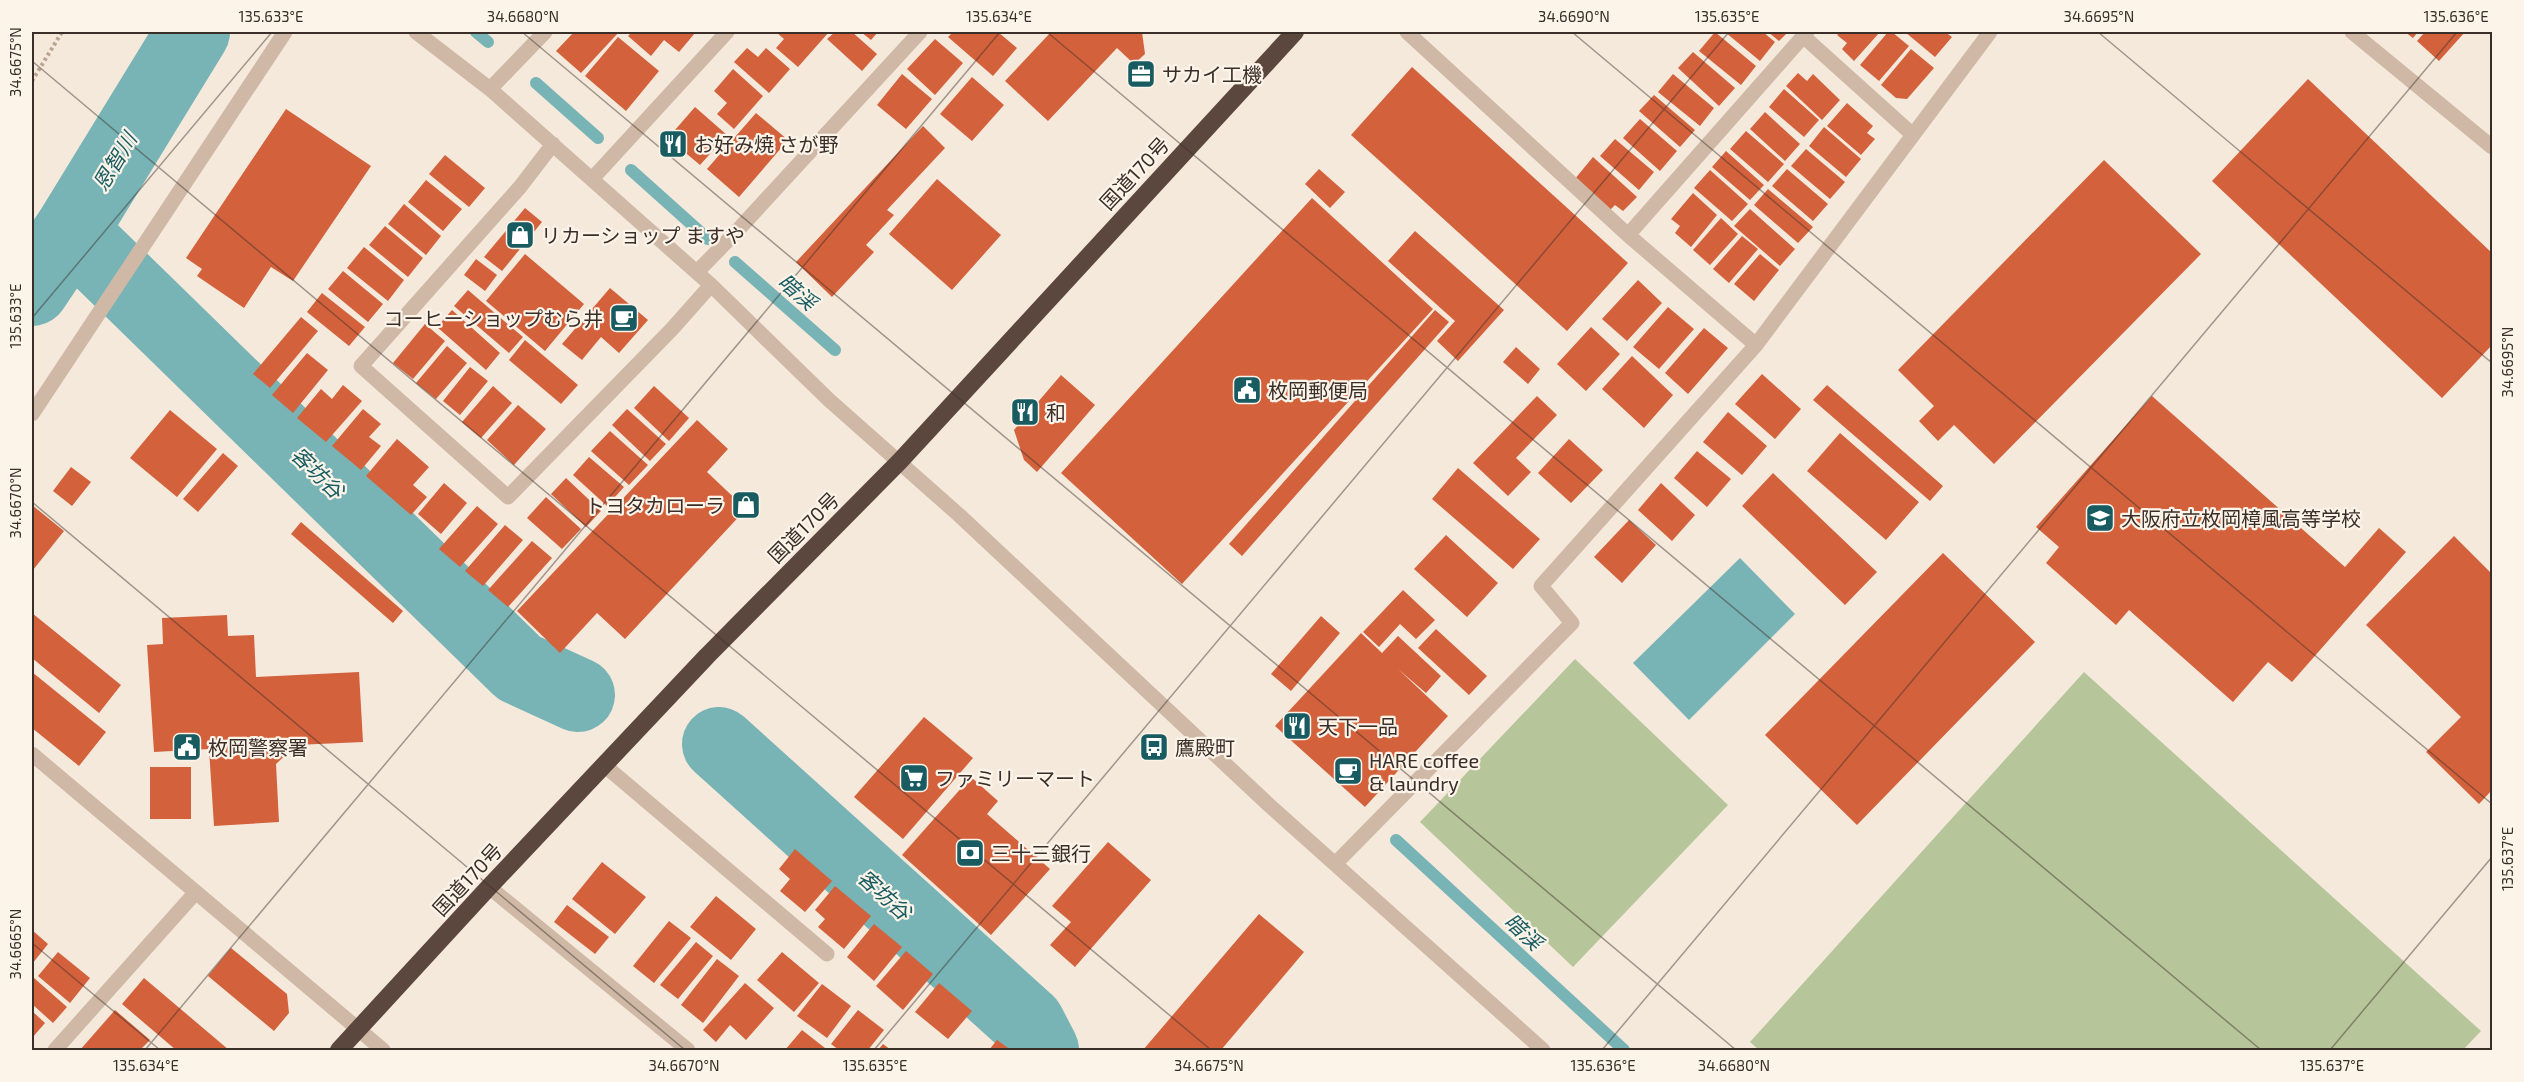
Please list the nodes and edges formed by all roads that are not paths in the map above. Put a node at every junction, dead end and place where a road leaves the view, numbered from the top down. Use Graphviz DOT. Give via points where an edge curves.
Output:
graph roads {
  1 [pos="285,32"];
  2 [pos="416,32"];
  3 [pos="545,32"];
  4 [pos="727,32"];
  5 [pos="920,32"];
  6 [pos="1295,32"];
  7 [pos="1407,32"];
  8 [pos="1990,32"];
  9 [pos="2352,32"];
  10 [pos="1805,34"];
  11 [pos="490,89"];
  12 [pos="1913,135"];
  13 [pos="553,144"];
  14 [pos="2493,147"];
  15 [pos="592,179"];
  16 [pos="1628,235"];
  17 [pos="697,272"];
  18 [pos="711,285"];
  19 [pos="1756,345"];
  20 [pos="32,414"];
  21 [pos="900,461"];
  22 [pos="32,754"];
  23 [pos="604,765"];
  24 [pos="1335,864"];
  25 [pos="489,887"];
  26 [pos="195,892"];
  27 [pos="827,954"];
  28 [pos="357,1030"];
  29 [pos="55,1050"];
  30 [pos="339,1050"];
  31 [pos="383,1050"];
  32 [pos="688,1050"];
  33 [pos="1543,1050"];
  1 -- 20 [label="street"];
  2 -- 11 [label="street"];
  3 -- 11 [label="street"];
  4 -- 15 [label="street"];
  5 -- 17 [label="street"];
  6 -- 21 [label="highway, 国道170号"];
  7 -- 16 [label="street"];
  8 -- 12 [label="street"];
  9 -- 14 [label="street"];
  10 -- 12 [label="street"];
  10 -- 16 [label="street"];
  11 -- 13 [label="street"];
  12 -- 19 [label="street"];
  13 -- 15 [label="street"];
  13 -- 18 [label="street" via="520,187 361,366 508,497"];
  15 -- 17 [label="street"];
  16 -- 19 [label="street"];
  17 -- 18 [label="street"];
  18 -- 21 [label="street" via="829,400"];
  19 -- 24 [label="street" via="1541,585 1572,623"];
  21 -- 23 [label="highway, 国道170号"];
  21 -- 24 [label="street"];
  22 -- 26 [label="street"];
  23 -- 25 [label="highway, 国道170号"];
  23 -- 27 [label="street"];
  24 -- 33 [label="street"];
  25 -- 28 [label="highway, 国道170号"];
  25 -- 32 [label="street"];
  26 -- 28 [label="street"];
  26 -- 29 [label="street"];
  28 -- 30 [label="highway, 国道170号"];
  28 -- 31 [label="street"];
}
